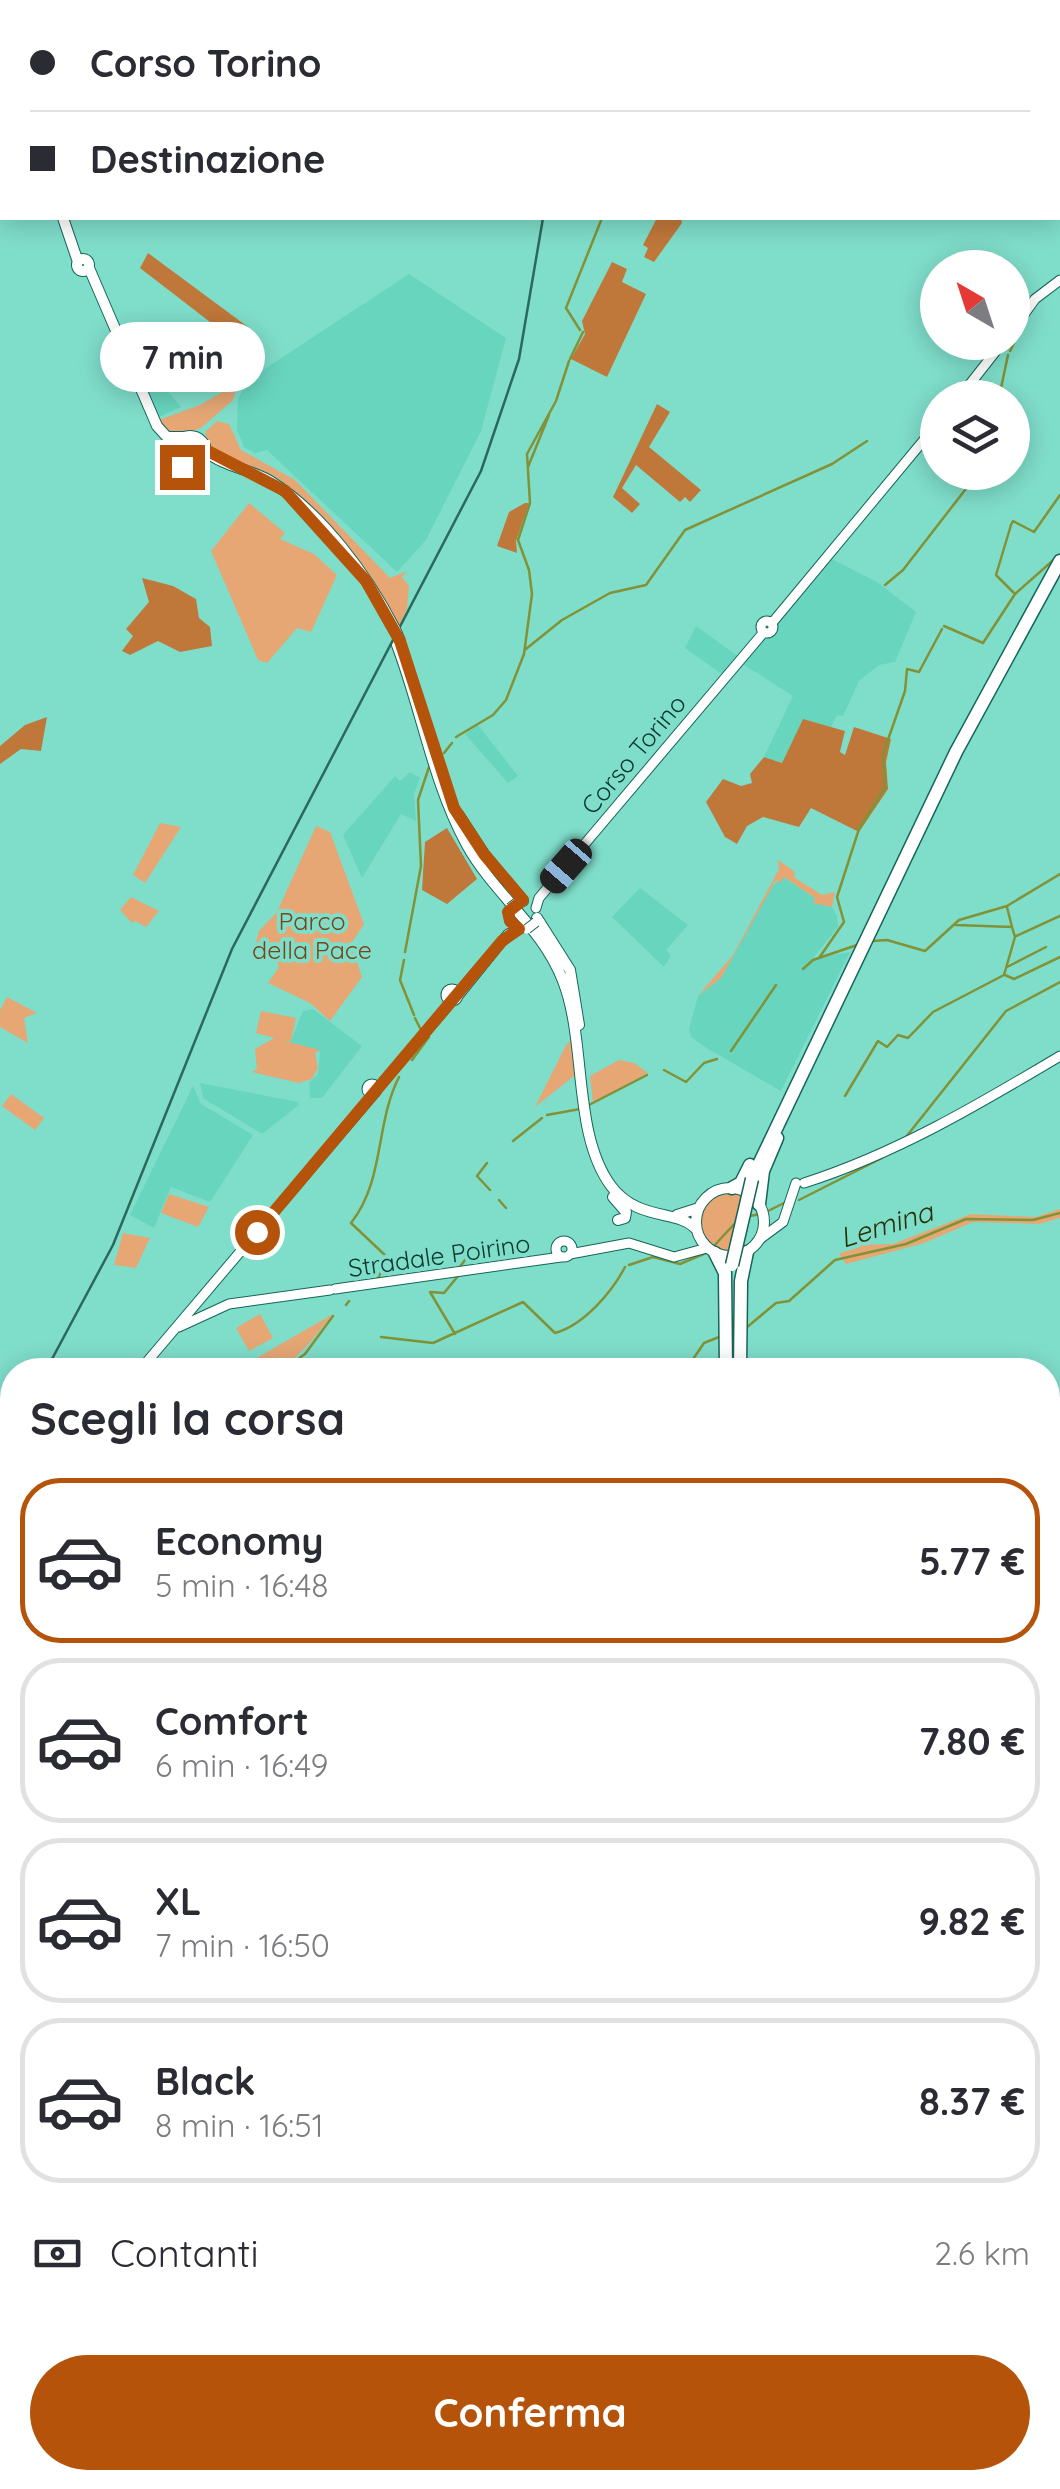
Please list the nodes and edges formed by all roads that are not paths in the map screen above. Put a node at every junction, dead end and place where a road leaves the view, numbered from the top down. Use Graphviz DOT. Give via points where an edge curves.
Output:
graph roads {
  1 [pos="65,220"];
  2 [pos="84,265"];
  3 [pos="1060,280"];
  4 [pos="1030,307"];
  5 [pos="990,360"];
  6 [pos="973,380"];
  7 [pos="184,438"];
  8 [pos="920,444"];
  9 [pos="174,450"];
  10 [pos="205,456"];
  11 [pos="1060,564"];
  12 [pos="452,810"];
  13 [pos="509,914"];
  14 [pos="529,914"];
  15 [pos="508,934"];
  16 [pos="576,1025"];
  17 [pos="817,1042"];
  18 [pos="1060,1056"];
  19 [pos="588,1107"];
  20 [pos="732,1188"];
  21 [pos="759,1204"];
  22 [pos="699,1208"];
  23 [pos="618,1220"];
  24 [pos="770,1225"];
  25 [pos="697,1232"];
  26 [pos="711,1251"];
  27 [pos="688,1252"];
  28 [pos="747,1252"];
  29 [pos="176,1328"];
  30 [pos="150,1358"];
  31 [pos="733,1358"];
  32 [pos="734,1358"];
  33 [pos="735,1358"];
  1 -- 2 [label="main road"];
  2 -- 7 [label="main road" via="157,426 167,437"];
  2 -- 9 [label="main road" via="155,427"];
  3 -- 4 [label="main road"];
  5 -- 6 [label="main road"];
  7 -- 9 [label="main road"];
  7 -- 10 [label="main road" via="198,438"];
  8 -- 14 [label="main road, Corso Torino"];
  9 -- 10 [label="main road" via="182,467 193,468"];
  10 -- 12 [label="main road" via="265,478 295,500 359,571 396,638"];
  11 -- 17 [label="highway"];
  12 -- 13 [label="main road" via="467,857"];
  12 -- 14 [label="main road"];
  12 -- 16 [label="main road" via="477,862 553,959"];
  13 -- 14 [label="main road, bridge"];
  13 -- 14 [label="main road"];
  13 -- 15 [label="main road"];
  14 -- 15 [label="main road, Corso Torino"];
  14 -- 16 [label="main road"];
  14 -- 16 [label="main road" via="570,970"];
  15 -- 29 [label="main road, Corso Torino"];
  16 -- 19 [label="main road"];
  16 -- 19 [label="main road"];
  17 -- 20 [label="highway" via="744,1179"];
  17 -- 21 [label="highway" via="764,1171"];
  17 -- 32 [label="highway, bridge" via="754,1180 734,1265"];
  18 -- 24 [label="main road" via="921,1134 800,1183 783,1222"];
  19 -- 22 [label="main road" via="602,1159 623,1193 662,1213 683,1216"];
  19 -- 23 [label="main road" via="587,1148 602,1183 626,1212"];
  19 -- 25 [label="main road" via="598,1162 616,1192 640,1210 687,1221"];
  20 -- 21 [label="main road"];
  20 -- 22 [label="main road" via="712,1193"];
  21 -- 24 [label="main road"];
  22 -- 25 [label="main road"];
  24 -- 28 [label="main road"];
  25 -- 26 [label="main road"];
  25 -- 27 [label="main road"];
  26 -- 27 [label="main road"];
  26 -- 28 [label="main road" via="731,1257"];
  26 -- 31 [label="highway" via="724,1273"];
  27 -- 29 [label="main road, Stradale Poirino" via="668,1256 637,1243 236,1302"];
  28 -- 33 [label="highway"];
  29 -- 30 [label="main road, Corso Torino"];
}
